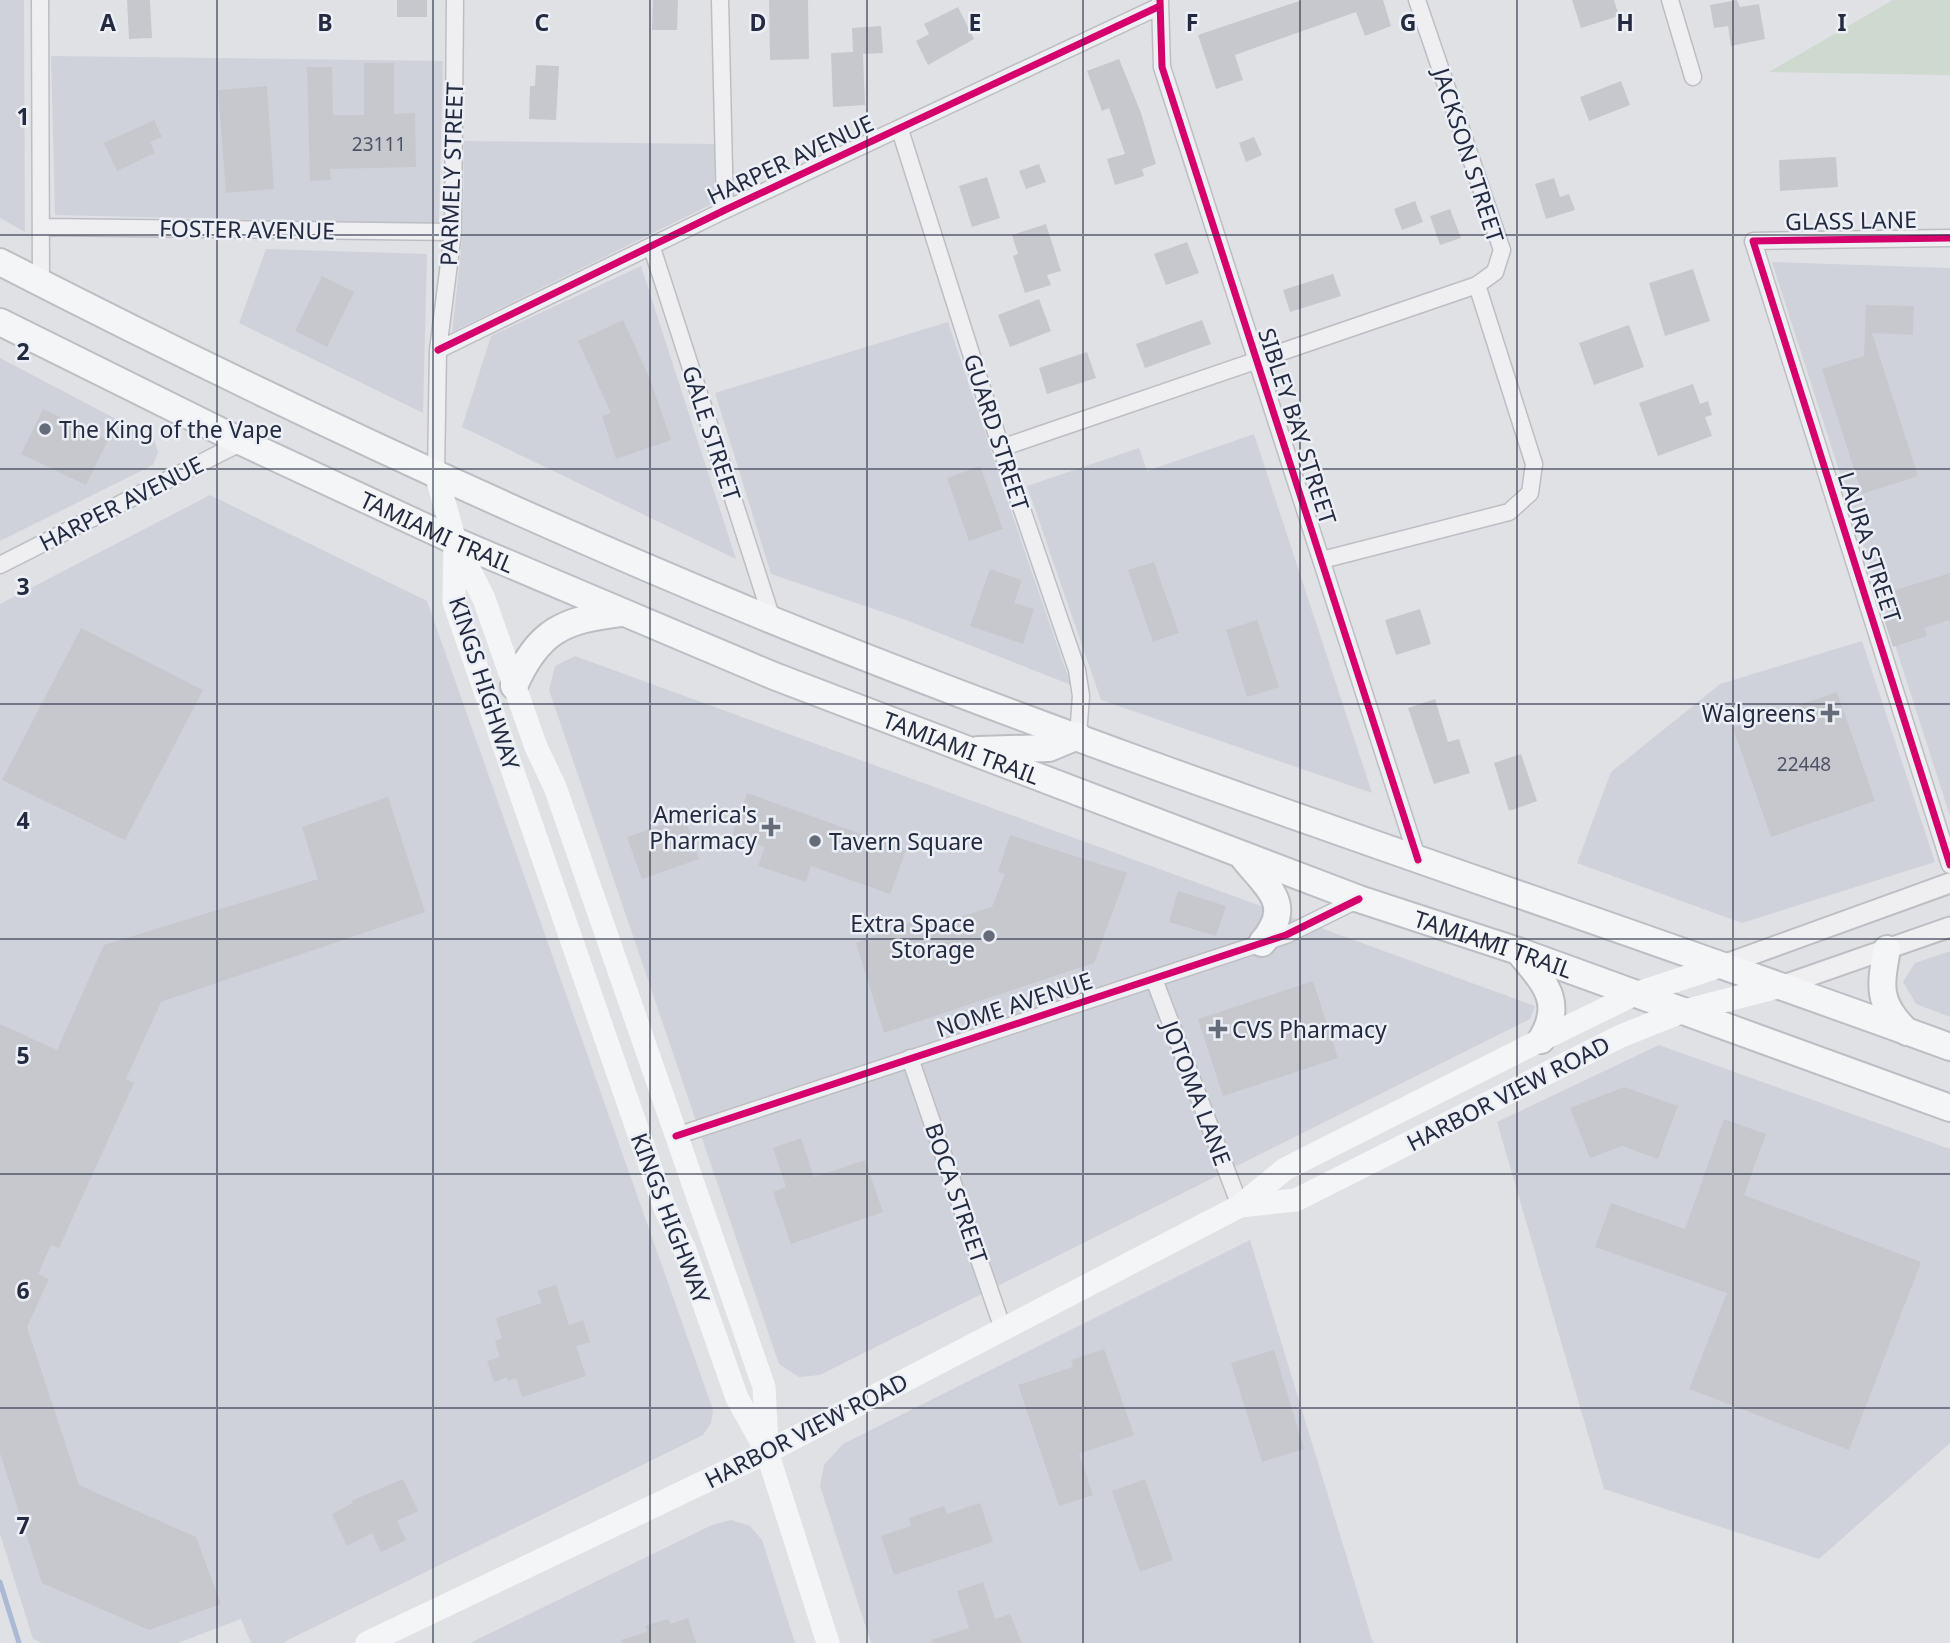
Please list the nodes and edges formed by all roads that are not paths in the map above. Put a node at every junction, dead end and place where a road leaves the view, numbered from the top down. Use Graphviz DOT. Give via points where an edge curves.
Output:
graph roads {
  1 [pos="40,0"];
  2 [pos="455,0"];
  3 [pos="720,0"];
  4 [pos="1417,0"];
  5 [pos="1670,0"];
  6 [pos="1160,3"];
  7 [pos="1693,77"];
  8 [pos="900,130"];
  9 [pos="725,210"];
  10 [pos="42,227"];
  11 [pos="453,232"];
  12 [pos="1950,238"];
  13 [pos="1753,242"];
  14 [pos="652,248"];
  15 [pos="0,262"];
  16 [pos="41,283"];
  17 [pos="1477,285"];
  18 [pos="0,322"];
  19 [pos="438,350"];
  20 [pos="1257,360"];
  21 [pos="242,442"];
  22 [pos="1001,448"];
  23 [pos="436,474"];
  24 [pos="455,541"];
  25 [pos="1322,560"];
  26 [pos="0,565"];
  27 [pos="621,613"];
  28 [pos="772,619"];
  29 [pos="514,686"];
  30 [pos="1078,736"];
  31 [pos="962,750"];
  32 [pos="1242,855"];
  33 [pos="580,858"];
  34 [pos="1418,860"];
  35 [pos="1950,864"];
  36 [pos="547,869"];
  37 [pos="1950,883"];
  38 [pos="1359,899"];
  39 [pos="1950,928"];
  40 [pos="1262,943"];
  41 [pos="1887,949"];
  42 [pos="1518,951"];
  43 [pos="1723,965"];
  44 [pos="1154,979"];
  45 [pos="1781,986"];
  46 [pos="1635,994"];
  47 [pos="1681,1012"];
  48 [pos="1907,1032"];
  49 [pos="1541,1040"];
  50 [pos="1950,1048"];
  51 [pos="911,1058"];
  52 [pos="1950,1108"];
  53 [pos="676,1136"];
  54 [pos="1240,1206"];
  55 [pos="1003,1329"];
  56 [pos="767,1452"];
  57 [pos="367,1643"];
  58 [pos="828,1643"];
  1 -- 10 [label="street"];
  2 -- 11 [label="street, PARMELY STREET"];
  3 -- 9 [label="street"];
  4 -- 17 [label="street, JACKSON STREET" via="1502,250 1495,272"];
  5 -- 7 [label="street"];
  6 -- 8 [label="street, HARPER AVENUE"];
  6 -- 20 [label="street, SIBLEY BAY STREET" via="1163,67"];
  8 -- 9 [label="street, HARPER AVENUE"];
  8 -- 22 [label="street, GUARD STREET"];
  9 -- 14 [label="street, HARPER AVENUE"];
  10 -- 11 [label="street, FOSTER AVENUE"];
  10 -- 16 [label="street"];
  11 -- 19 [label="street, PARMELY STREET"];
  12 -- 13 [label="street, GLASS LANE"];
  13 -- 35 [label="street, LAURA STREET"];
  14 -- 19 [label="street, HARPER AVENUE"];
  14 -- 28 [label="street, GALE STREET"];
  15 -- 16 [label="main road"];
  16 -- 23 [label="main road"];
  17 -- 20 [label="street"];
  17 -- 25 [label="street" via="1534,464 1530,493 1509,512"];
  18 -- 21 [label="main road, TAMIAMI TRAIL"];
  19 -- 23 [label="street, PARMELY STREET"];
  20 -- 22 [label="street"];
  20 -- 25 [label="street, SIBLEY BAY STREET"];
  21 -- 24 [label="main road, TAMIAMI TRAIL"];
  21 -- 26 [label="street, HARPER AVENUE"];
  22 -- 30 [label="street, GUARD STREET" via="1077,670 1081,696"];
  23 -- 24 [label="main road"];
  23 -- 28 [label="main road"];
  24 -- 27 [label="main road, TAMIAMI TRAIL"];
  24 -- 29 [label="main road, KINGS HIGHWAY" via="484,599"];
  24 -- 36 [label="main road, KINGS HIGHWAY" via="454,602"];
  25 -- 34 [label="street, SIBLEY BAY STREET"];
  27 -- 29 [label="main road" via="584,618 556,631 536,645"];
  27 -- 31 [label="main road, TAMIAMI TRAIL"];
  28 -- 30 [label="main road"];
  29 -- 33 [label="main road, KINGS HIGHWAY"];
  30 -- 31 [label="main road" via="1049,748"];
  30 -- 34 [label="main road"];
  31 -- 32 [label="main road, TAMIAMI TRAIL"];
  32 -- 38 [label="main road, TAMIAMI TRAIL"];
  32 -- 40 [label="main road" via="1275,897 1280,911 1276,927"];
  33 -- 36 [label="main road"];
  33 -- 53 [label="main road, KINGS HIGHWAY"];
  34 -- 43 [label="main road"];
  36 -- 56 [label="main road, KINGS HIGHWAY" via="664,1206 685,1250 737,1398"];
  37 -- 43 [label="street"];
  38 -- 40 [label="street, NOME AVENUE"];
  38 -- 42 [label="main road, TAMIAMI TRAIL"];
  39 -- 41 [label="street"];
  40 -- 44 [label="street, NOME AVENUE"];
  41 -- 45 [label="street"];
  41 -- 48 [label="main road" via="1882,997 1891,1016"];
  42 -- 46 [label="main road, TAMIAMI TRAIL"];
  42 -- 49 [label="main road" via="1544,983 1552,1002 1552,1022"];
  43 -- 45 [label="main road"];
  43 -- 46 [label="main road, HARBOR VIEW ROAD"];
  44 -- 51 [label="street, NOME AVENUE"];
  44 -- 54 [label="street, JOTOMA LANE"];
  45 -- 47 [label="main road, HARBOR VIEW ROAD"];
  45 -- 48 [label="main road"];
  46 -- 47 [label="main road, TAMIAMI TRAIL"];
  46 -- 49 [label="main road, HARBOR VIEW ROAD"];
  47 -- 52 [label="main road, TAMIAMI TRAIL"];
  47 -- 54 [label="main road, HARBOR VIEW ROAD" via="1621,1036 1296,1200"];
  48 -- 50 [label="main road"];
  49 -- 54 [label="main road, HARBOR VIEW ROAD" via="1285,1169"];
  51 -- 53 [label="street, NOME AVENUE"];
  51 -- 55 [label="street, BOCA STREET"];
  53 -- 56 [label="main road, KINGS HIGHWAY" via="764,1387"];
  54 -- 55 [label="main road, HARBOR VIEW ROAD"];
  55 -- 56 [label="main road, HARBOR VIEW ROAD"];
  56 -- 57 [label="main road, HARBOR VIEW ROAD"];
  56 -- 58 [label="main road, KINGS HIGHWAY"];
}
